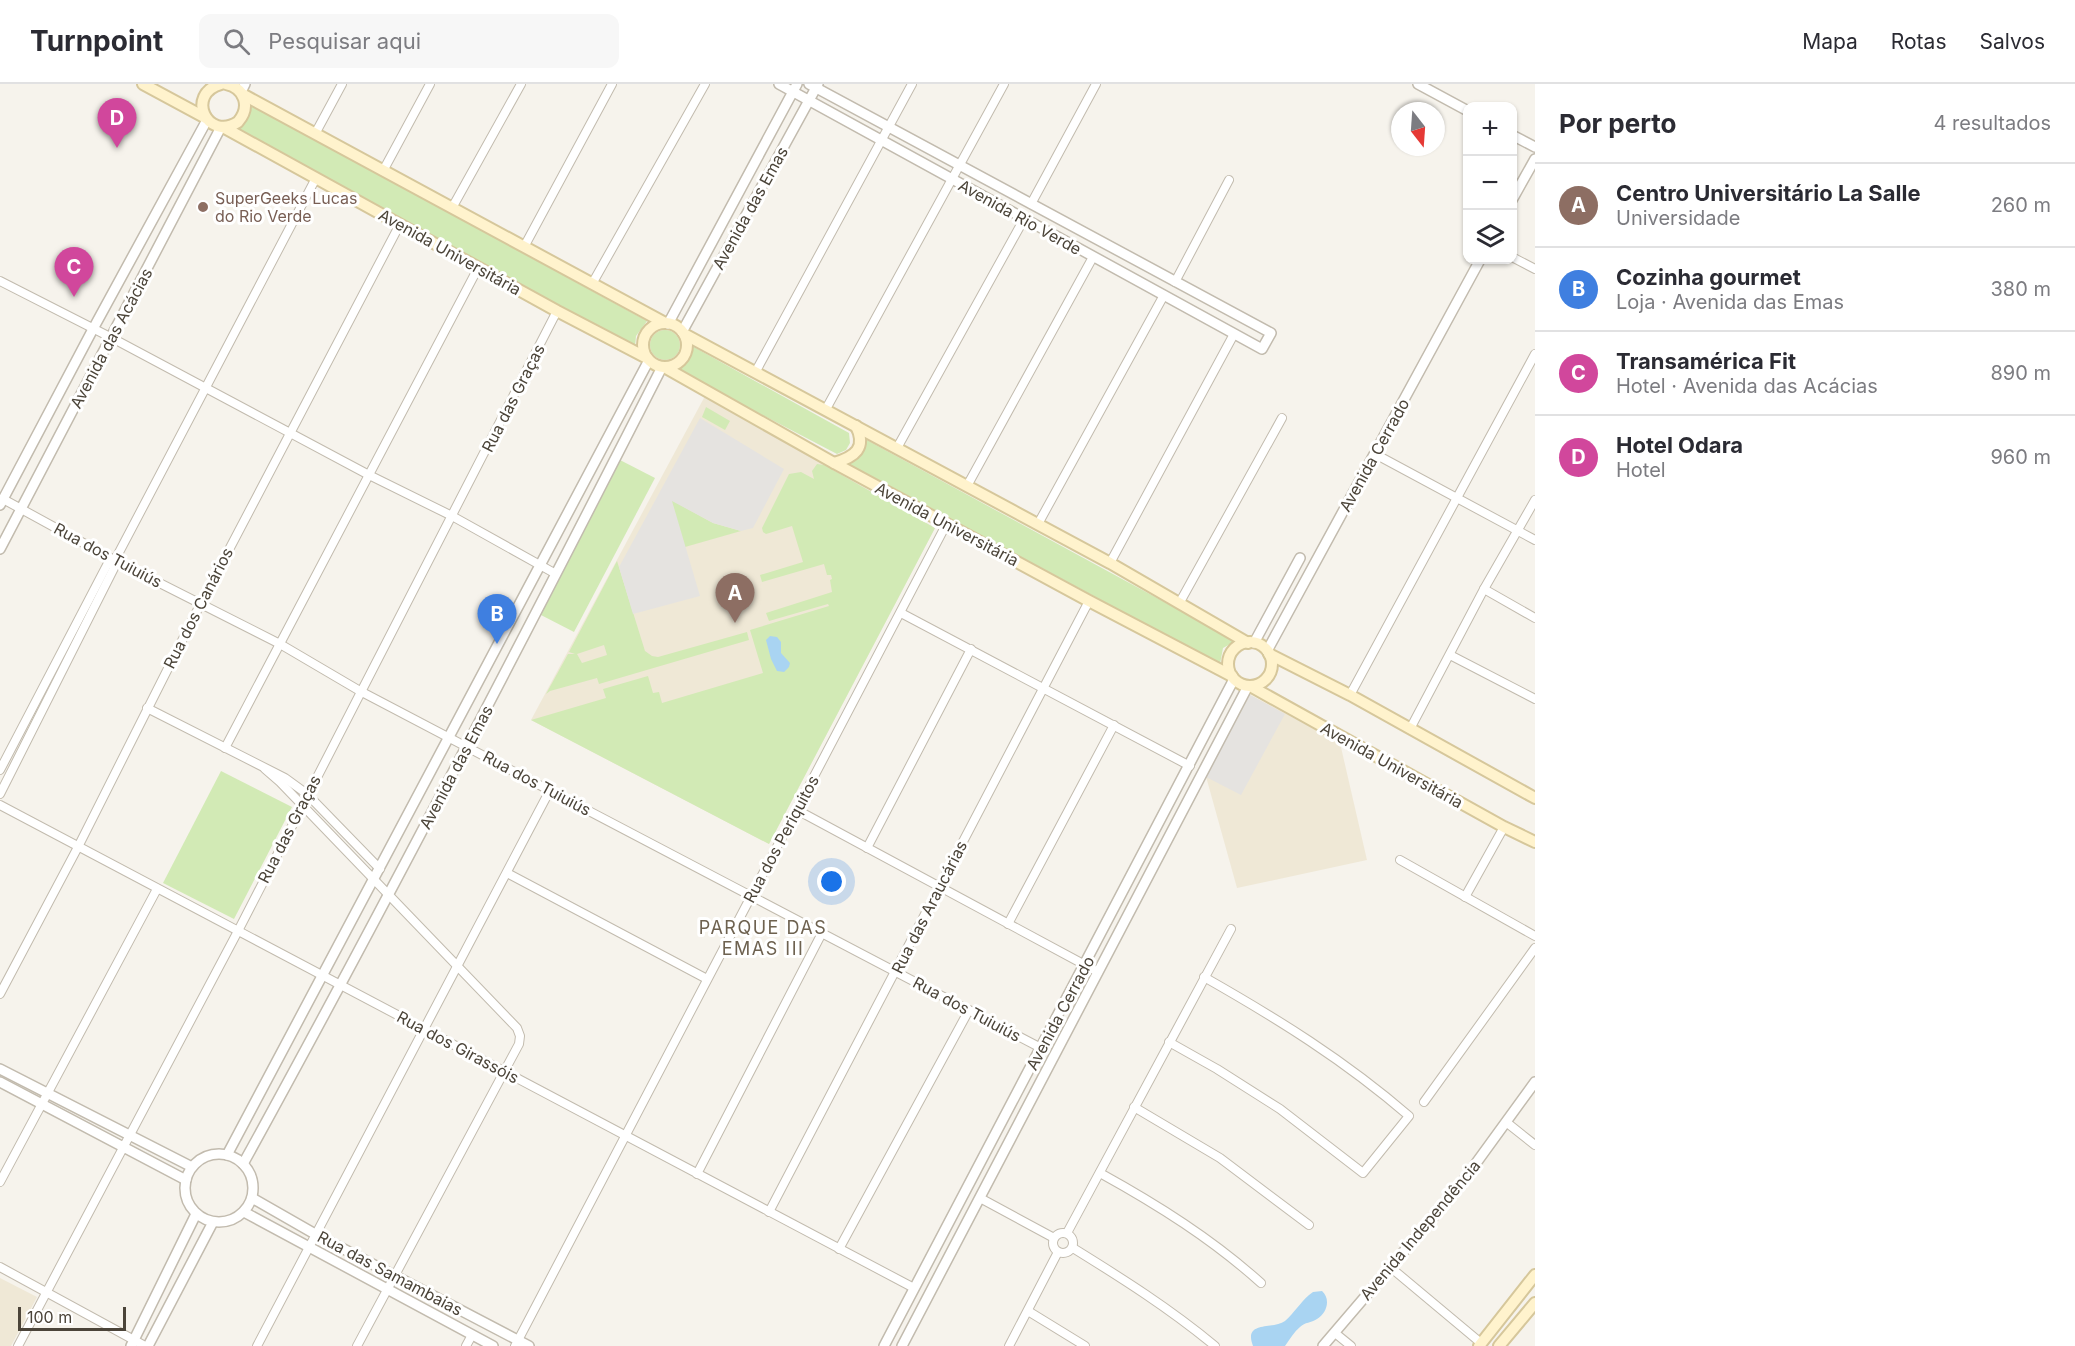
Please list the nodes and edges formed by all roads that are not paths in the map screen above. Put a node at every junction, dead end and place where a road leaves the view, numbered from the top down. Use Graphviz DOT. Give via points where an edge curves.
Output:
graph roads {
  1 [pos="143,84"];
  2 [pos="220,84"];
  3 [pos="226,84"];
  4 [pos="342,84"];
  5 [pos="430,84"];
  6 [pos="521,84"];
  7 [pos="612,84"];
  8 [pos="705,84"];
  9 [pos="779,84"];
  10 [pos="912,84"];
  11 [pos="1004,84"];
  12 [pos="1096,84"];
  13 [pos="1418,84"];
  14 [pos="814,85"];
  15 [pos="795,88"];
  16 [pos="243,90"];
  17 [pos="809,100"];
  18 [pos="1463,109"];
  19 [pos="206,119"];
  20 [pos="222,127"];
  21 [pos="890,127"];
  22 [pos="315,134"];
  23 [pos="1517,138"];
  24 [pos="883,141"];
  25 [pos="1535,147"];
  26 [pos="1535,159"];
  27 [pos="960,165"];
  28 [pos="383,171"];
  29 [pos="316,178"];
  30 [pos="952,179"];
  31 [pos="1229,180"];
  32 [pos="1517,191"];
  33 [pos="1031,204"];
  34 [pos="452,208"];
  35 [pos="1024,219"];
  36 [pos="400,224"];
  37 [pos="524,247"];
  38 [pos="1093,257"];
  39 [pos="1517,260"];
  40 [pos="1478,264"];
  41 [pos="478,268"];
  42 [pos="1535,269"];
  43 [pos="0,281"];
  44 [pos="1175,282"];
  45 [pos="592,284"];
  46 [pos="1164,295"];
  47 [pos="557,311"];
  48 [pos="667,324"];
  49 [pos="93,328"];
  50 [pos="683,333"];
  51 [pos="1234,334"];
  52 [pos="112,338"];
  53 [pos="1535,354"];
  54 [pos="648,359"];
  55 [pos="663,367"];
  56 [pos="756,371"];
  57 [pos="205,388"];
  58 [pos="826,409"];
  59 [pos="1282,418"];
  60 [pos="856,426"];
  61 [pos="289,434"];
  62 [pos="897,448"];
  63 [pos="1375,454"];
  64 [pos="834,462"];
  65 [pos="369,476"];
  66 [pos="967,486"];
  67 [pos="1457,498"];
  68 [pos="1535,500"];
  69 [pos="2,502"];
  70 [pos="21,508"];
  71 [pos="452,516"];
  72 [pos="947,523"];
  73 [pos="1038,524"];
  74 [pos="1518,531"];
  75 [pos="1535,540"];
  76 [pos="0,549"];
  77 [pos="1300,558"];
  78 [pos="115,560"];
  79 [pos="1110,563"];
  80 [pos="539,564"];
  81 [pos="556,574"];
  82 [pos="1484,589"];
  83 [pos="1089,601"];
  84 [pos="1180,602"];
  85 [pos="201,603"];
  86 [pos="901,613"];
  87 [pos="1535,618"];
  88 [pos="1251,643"];
  89 [pos="280,644"];
  90 [pos="971,649"];
  91 [pos="1268,652"];
  92 [pos="1450,655"];
  93 [pos="1233,678"];
  94 [pos="1249,686"];
  95 [pos="1045,688"];
  96 [pos="360,691"];
  97 [pos="1350,696"];
  98 [pos="1535,699"];
  99 [pos="147,708"];
  100 [pos="1114,725"];
  101 [pos="1410,729"];
  102 [pos="448,737"];
  103 [pos="467,746"];
  104 [pos="225,748"];
  105 [pos="1190,766"];
  106 [pos="265,769"];
  107 [pos="0,770"];
  108 [pos="550,790"];
  109 [pos="0,794"];
  110 [pos="307,794"];
  111 [pos="1535,798"];
  112 [pos="301,805"];
  113 [pos="0,806"];
  114 [pos="797,810"];
  115 [pos="1504,827"];
  116 [pos="1535,842"];
  117 [pos="78,847"];
  118 [pos="867,848"];
  119 [pos="1400,860"];
  120 [pos="380,869"];
  121 [pos="507,873"];
  122 [pos="374,879"];
  123 [pos="938,888"];
  124 [pos="158,889"];
  125 [pos="751,894"];
  126 [pos="388,895"];
  127 [pos="1465,897"];
  128 [pos="1008,924"];
  129 [pos="1231,929"];
  130 [pos="238,931"];
  131 [pos="822,933"];
  132 [pos="1535,936"];
  133 [pos="1535,948"];
  134 [pos="457,965"];
  135 [pos="1085,965"];
  136 [pos="896,972"];
  137 [pos="1098,972"];
  138 [pos="321,975"];
  139 [pos="1204,977"];
  140 [pos="707,979"];
  141 [pos="341,986"];
  142 [pos="0,994"];
  143 [pos="969,1010"];
  144 [pos="424,1029"];
  145 [pos="1169,1042"];
  146 [pos="1041,1048"];
  147 [pos="0,1069"];
  148 [pos="503,1071"];
  149 [pos="0,1082"];
  150 [pos="1535,1082"];
  151 [pos="48,1092"];
  152 [pos="1424,1102"];
  153 [pos="41,1104"];
  154 [pos="1134,1107"];
  155 [pos="1506,1122"];
  156 [pos="624,1135"];
  157 [pos="129,1136"];
  158 [pos="1535,1145"];
  159 [pos="123,1148"];
  160 [pos="227,1155"];
  161 [pos="243,1164"];
  162 [pos="192,1167"];
  163 [pos="1100,1173"];
  164 [pos="697,1174"];
  165 [pos="186,1180"];
  166 [pos="0,1182"];
  167 [pos="252,1198"];
  168 [pos="980,1198"];
  169 [pos="244,1212"];
  170 [pos="770,1212"];
  171 [pos="196,1214"];
  172 [pos="213,1222"];
  173 [pos="1309,1225"];
  174 [pos="1067,1233"];
  175 [pos="315,1234"];
  176 [pos="1054,1238"];
  177 [pos="308,1248"];
  178 [pos="1073,1248"];
  179 [pos="839,1249"];
  180 [pos="1058,1252"];
  181 [pos="0,1267"];
  182 [pos="1390,1267"];
  183 [pos="1535,1275"];
  184 [pos="395,1276"];
  185 [pos="1261,1283"];
  186 [pos="914,1288"];
  187 [pos="387,1290"];
  188 [pos="46,1292"];
  189 [pos="1535,1303"];
  190 [pos="1028,1311"];
  191 [pos="1335,1333"];
  192 [pos="471,1335"];
  193 [pos="132,1343"];
  194 [pos="517,1343"];
  195 [pos="1480,1345"];
  196 [pos="18,1346"];
  197 [pos="147,1346"];
  198 [pos="257,1346"];
  199 [pos="357,1346"];
  200 [pos="466,1346"];
  201 [pos="493,1346"];
  202 [pos="529,1346"];
  203 [pos="884,1346"];
  204 [pos="902,1346"];
  205 [pos="1009,1346"];
  206 [pos="1085,1346"];
  207 [pos="1215,1346"];
  208 [pos="1323,1346"];
  209 [pos="1351,1346"];
  210 [pos="1499,1346"];
  1 -- 19 [label="main road"];
  2 -- 19 [label="main road" via="204,95"];
  3 -- 16 [label="main road"];
  4 -- 22 [label="street"];
  5 -- 28 [label="street"];
  6 -- 34 [label="street"];
  7 -- 37 [label="street"];
  8 -- 45 [label="street"];
  9 -- 15 [label="street, Avenida Rio Verde"];
  10 -- 21 [label="street"];
  11 -- 27 [label="street"];
  12 -- 33 [label="street"];
  13 -- 18 [label="street"];
  14 -- 17 [label="street, Avenida das Emas"];
  14 -- 21 [label="street, Avenida Rio Verde"];
  15 -- 17 [label="street, Avenida Rio Verde"];
  15 -- 48 [label="street, Avenida das Emas"];
  16 -- 20 [label="main road" via="245,109 241,118"];
  16 -- 22 [label="main road"];
  17 -- 24 [label="street, Avenida Rio Verde"];
  17 -- 50 [label="street, Avenida das Emas"];
  19 -- 20 [label="main road, Avenida Universitária"];
  19 -- 49 [label="street, Avenida das Acácias"];
  20 -- 29 [label="main road, Avenida Universitária"];
  20 -- 52 [label="street, Avenida das Acácias"];
  21 -- 24 [label="street"];
  21 -- 27 [label="street, Avenida Rio Verde"];
  22 -- 28 [label="main road"];
  23 -- 25 [label="street"];
  24 -- 30 [label="street, Avenida Rio Verde"];
  24 -- 56 [label="street"];
  26 -- 32 [label="street"];
  27 -- 30 [label="street"];
  27 -- 33 [label="street, Avenida Rio Verde"];
  28 -- 34 [label="main road"];
  29 -- 36 [label="main road, Avenida Universitária"];
  29 -- 57 [label="street"];
  30 -- 35 [label="street, Avenida Rio Verde"];
  30 -- 58 [label="street"];
  31 -- 44 [label="street"];
  33 -- 44 [label="street, Avenida Rio Verde"];
  34 -- 37 [label="main road"];
  35 -- 38 [label="street, Avenida Rio Verde"];
  35 -- 62 [label="street"];
  36 -- 41 [label="main road, Avenida Universitária"];
  36 -- 61 [label="street, Rua dos Canários"];
  37 -- 45 [label="main road"];
  38 -- 46 [label="street, Avenida Rio Verde"];
  38 -- 66 [label="street"];
  39 -- 42 [label="street"];
  40 -- 63 [label="street, Avenida Cerrado"];
  41 -- 47 [label="main road, Avenida Universitária"];
  41 -- 65 [label="street"];
  43 -- 49 [label="street"];
  44 -- 51 [label="street, Avenida Rio Verde" via="1271,333 1262,349"];
  45 -- 48 [label="main road"];
  46 -- 51 [label="street, Avenida Rio Verde"];
  46 -- 73 [label="street"];
  47 -- 54 [label="main road, Avenida Universitária"];
  47 -- 71 [label="street, Rua das Graças"];
  48 -- 50 [label="main road"];
  48 -- 54 [label="main road" via="657,325 646,334 643,347"];
  49 -- 52 [label="street"];
  49 -- 69 [label="street, Avenida das Acácias"];
  50 -- 55 [label="main road" via="684,356 674,365"];
  50 -- 56 [label="main road"];
  51 -- 79 [label="street"];
  52 -- 57 [label="street"];
  52 -- 70 [label="street, Avenida das Acácias"];
  53 -- 67 [label="street"];
  54 -- 55 [label="main road"];
  54 -- 80 [label="street, Avenida das Emas"];
  55 -- 64 [label="main road, Avenida Universitária"];
  55 -- 81 [label="street, Avenida das Emas"];
  56 -- 58 [label="main road"];
  57 -- 61 [label="street"];
  57 -- 78 [label="street"];
  58 -- 60 [label="main road"];
  59 -- 84 [label="street"];
  60 -- 62 [label="main road"];
  60 -- 64 [label="main road" via="860,434 858,449 850,458"];
  61 -- 65 [label="street"];
  61 -- 85 [label="street, Rua dos Canários"];
  62 -- 66 [label="main road"];
  63 -- 67 [label="street"];
  63 -- 91 [label="street, Avenida Cerrado"];
  64 -- 72 [label="main road, Avenida Universitária"];
  65 -- 71 [label="street"];
  65 -- 89 [label="street"];
  66 -- 73 [label="main road"];
  67 -- 74 [label="street"];
  67 -- 97 [label="street"];
  68 -- 74 [label="street"];
  69 -- 70 [label="street, Rua dos Tuiuiús"];
  70 -- 76 [label="street, Avenida das Acácias"];
  70 -- 78 [label="street, Rua dos Tuiuiús"];
  71 -- 80 [label="street"];
  71 -- 96 [label="street, Rua das Graças"];
  72 -- 83 [label="main road, Avenida Universitária"];
  72 -- 86 [label="street, Rua dos Periquitos"];
  73 -- 79 [label="main road"];
  74 -- 75 [label="street"];
  74 -- 82 [label="street"];
  77 -- 88 [label="street"];
  78 -- 85 [label="street, Rua dos Tuiuiús"];
  78 -- 107 [label="street" via="107,565"];
  78 -- 109 [label="street"];
  79 -- 84 [label="main road"];
  80 -- 81 [label="street"];
  80 -- 102 [label="street, Avenida das Emas"];
  81 -- 103 [label="street, Avenida das Emas"];
  82 -- 87 [label="street"];
  82 -- 92 [label="street"];
  83 -- 93 [label="main road, Avenida Universitária"];
  83 -- 95 [label="street, Rua das Araucárias"];
  84 -- 88 [label="main road"];
  85 -- 89 [label="street, Rua dos Tuiuiús"];
  85 -- 99 [label="street, Rua dos Canários"];
  86 -- 90 [label="street"];
  86 -- 114 [label="street, Rua dos Periquitos"];
  88 -- 91 [label="main road"];
  88 -- 93 [label="main road" via="1232,653 1228,666"];
  89 -- 96 [label="street, Rua dos Tuiuiús"];
  89 -- 104 [label="street"];
  90 -- 95 [label="street"];
  90 -- 118 [label="street"];
  91 -- 94 [label="main road" via="1272,668 1269,675 1259,684"];
  91 -- 97 [label="main road"];
  92 -- 98 [label="street"];
  92 -- 101 [label="street"];
  93 -- 94 [label="main road"];
  93 -- 105 [label="street, Avenida Cerrado"];
  94 -- 115 [label="main road, Avenida Universitária"];
  94 -- 137 [label="street, Avenida Cerrado"];
  95 -- 100 [label="street"];
  95 -- 123 [label="street, Rua das Araucárias"];
  96 -- 102 [label="street, Rua dos Tuiuiús"];
  96 -- 110 [label="street, Rua das Graças"];
  97 -- 101 [label="main road"];
  99 -- 104 [label="street"];
  99 -- 117 [label="street, Rua dos Canários"];
  100 -- 105 [label="street"];
  100 -- 128 [label="street"];
  101 -- 111 [label="main road"];
  102 -- 103 [label="street, Rua dos Tuiuiús"];
  102 -- 120 [label="street, Avenida das Emas"];
  103 -- 108 [label="street, Rua dos Tuiuiús"];
  103 -- 126 [label="street, Avenida das Emas"];
  104 -- 106 [label="street"];
  105 -- 135 [label="street, Avenida Cerrado"];
  106 -- 110 [label="street"];
  106 -- 112 [label="street"];
  108 -- 121 [label="street"];
  108 -- 125 [label="street, Rua dos Tuiuiús"];
  110 -- 112 [label="street, Rua das Graças"];
  110 -- 120 [label="street"];
  112 -- 122 [label="street"];
  112 -- 130 [label="street, Rua das Graças"];
  113 -- 117 [label="street, Rua dos Girassóis"];
  114 -- 118 [label="street"];
  114 -- 125 [label="street, Rua dos Periquitos"];
  115 -- 116 [label="main road, Avenida Universitária"];
  115 -- 127 [label="street"];
  117 -- 124 [label="street, Rua dos Girassóis"];
  117 -- 142 [label="street, Rua dos Canários"];
  118 -- 123 [label="street"];
  119 -- 127 [label="street"];
  120 -- 122 [label="street, Avenida das Emas"];
  121 -- 134 [label="street"];
  121 -- 140 [label="street"];
  122 -- 126 [label="street"];
  122 -- 138 [label="street, Avenida das Emas"];
  123 -- 128 [label="street"];
  123 -- 136 [label="street, Rua das Araucárias"];
  124 -- 130 [label="street, Rua dos Girassóis"];
  124 -- 151 [label="street"];
  125 -- 131 [label="street, Rua dos Tuiuiús"];
  125 -- 140 [label="street, Rua dos Periquitos"];
  126 -- 134 [label="street"];
  126 -- 141 [label="street, Avenida das Emas"];
  127 -- 132 [label="street"];
  128 -- 135 [label="street"];
  129 -- 139 [label="street"];
  130 -- 138 [label="street, Rua dos Girassóis"];
  130 -- 157 [label="street, Rua das Graças"];
  131 -- 136 [label="street, Rua dos Tuiuiús"];
  131 -- 164 [label="street"];
  133 -- 152 [label="street"];
  134 -- 144 [label="street"];
  134 -- 148 [label="street" via="517,1028 519,1044"];
  135 -- 137 [label="street"];
  135 -- 146 [label="street, Avenida Cerrado"];
  136 -- 143 [label="street, Rua dos Tuiuiús"];
  136 -- 170 [label="street, Rua das Araucárias"];
  137 -- 168 [label="street, Avenida Cerrado"];
  138 -- 141 [label="street, Rua dos Girassóis"];
  138 -- 160 [label="street, Avenida das Emas"];
  139 -- 145 [label="street"];
  139 -- 145 [label="street" via="1321,1047 1409,1116 1363,1173 1280,1108"];
  140 -- 156 [label="street, Rua dos Periquitos"];
  141 -- 144 [label="street, Rua dos Girassóis"];
  141 -- 161 [label="street, Avenida das Emas"];
  143 -- 146 [label="street, Rua dos Tuiuiús"];
  143 -- 179 [label="street"];
  144 -- 148 [label="street, Rua dos Girassóis"];
  144 -- 175 [label="street"];
  145 -- 154 [label="street"];
  146 -- 186 [label="street, Avenida Cerrado"];
  147 -- 151 [label="street"];
  148 -- 156 [label="street, Rua dos Girassóis"];
  148 -- 184 [label="street"];
  149 -- 153 [label="street"];
  150 -- 155 [label="street, Avenida Independência"];
  151 -- 153 [label="street"];
  151 -- 157 [label="street"];
  153 -- 159 [label="street"];
  153 -- 166 [label="street"];
  154 -- 163 [label="street"];
  154 -- 173 [label="street" via="1220,1158"];
  155 -- 158 [label="street"];
  155 -- 182 [label="street, Avenida Independência" via="1458,1188"];
  156 -- 164 [label="street, Rua dos Girassóis"];
  156 -- 194 [label="street, Rua dos Periquitos"];
  157 -- 159 [label="street, Rua das Graças"];
  157 -- 162 [label="street"];
  159 -- 165 [label="street"];
  159 -- 188 [label="street, Rua das Graças"];
  160 -- 161 [label="street"];
  160 -- 162 [label="street" via="212,1155"];
  161 -- 167 [label="street" via="252,1180"];
  162 -- 165 [label="street"];
  163 -- 174 [label="street"];
  163 -- 185 [label="street" via="1186,1223"];
  164 -- 170 [label="street, Rua dos Girassóis"];
  165 -- 171 [label="street" via="185,1195"];
  167 -- 169 [label="street"];
  167 -- 175 [label="street, Rua das Samambaias"];
  168 -- 176 [label="street"];
  168 -- 204 [label="street, Avenida Cerrado"];
  169 -- 172 [label="street" via="233,1220"];
  169 -- 177 [label="street, Rua das Samambaias"];
  170 -- 179 [label="street, Rua dos Girassóis"];
  171 -- 172 [label="street"];
  171 -- 193 [label="street"];
  172 -- 197 [label="street"];
  174 -- 176 [label="street"];
  174 -- 178 [label="street" via="1073,1239"];
  175 -- 177 [label="street"];
  175 -- 184 [label="street, Rua das Samambaias"];
  176 -- 180 [label="street" via="1053,1246"];
  177 -- 187 [label="street, Rua das Samambaias"];
  177 -- 198 [label="street"];
  178 -- 180 [label="street" via="1066,1253"];
  178 -- 207 [label="street" via="1141,1290"];
  179 -- 186 [label="street, Rua dos Girassóis"];
  180 -- 190 [label="street"];
  181 -- 188 [label="street"];
  182 -- 191 [label="street, Avenida Independência"];
  182 -- 195 [label="street"];
  183 -- 195 [label="main road"];
  184 -- 187 [label="street"];
  184 -- 194 [label="street, Rua das Samambaias"];
  186 -- 203 [label="street, Avenida Cerrado"];
  187 -- 192 [label="street, Rua das Samambaias"];
  187 -- 199 [label="street"];
  188 -- 193 [label="street"];
  188 -- 196 [label="street, Rua das Graças"];
  189 -- 210 [label="main road"];
  190 -- 205 [label="street"];
  190 -- 206 [label="street"];
  191 -- 208 [label="street, Avenida Independência"];
  191 -- 209 [label="street"];
  192 -- 200 [label="street"];
  192 -- 201 [label="street, Rua das Samambaias"];
  193 -- 197 [label="street"];
  194 -- 202 [label="street, Rua das Samambaias"];
}
